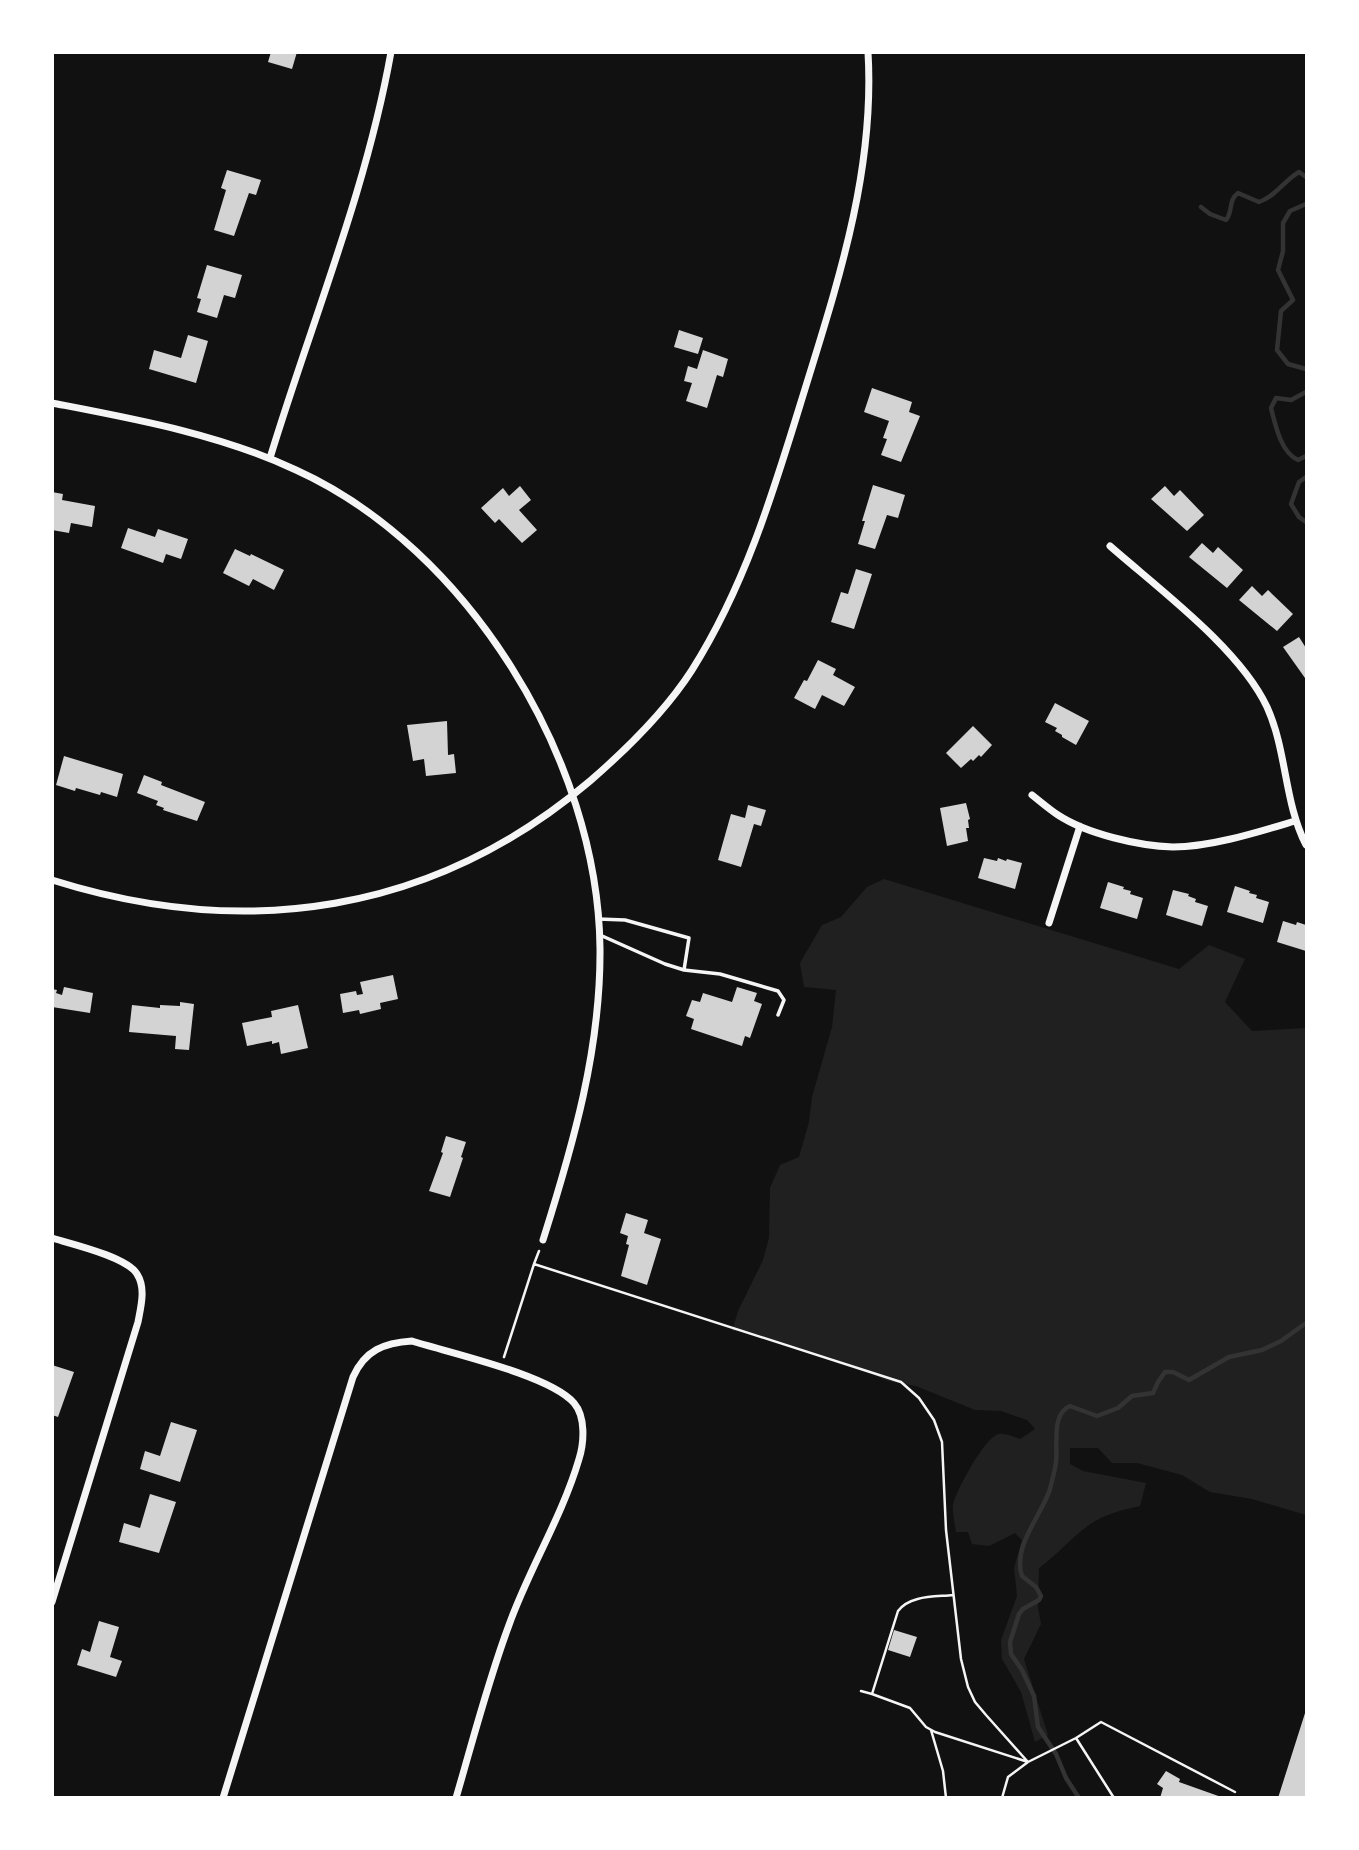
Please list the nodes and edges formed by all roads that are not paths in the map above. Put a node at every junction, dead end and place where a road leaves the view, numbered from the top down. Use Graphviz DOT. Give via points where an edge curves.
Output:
graph roads {
  1 [pos="391,52"];
  2 [pos="868,52"];
  3 [pos="52,403"];
  4 [pos="270,458"];
  5 [pos="1110,546"];
  6 [pos="573,795"];
  7 [pos="1032,795"];
  8 [pos="1294,821"];
  9 [pos="1080,826"];
  10 [pos="1307,845"];
  11 [pos="52,880"];
  12 [pos="598,919"];
  13 [pos="1049,923"];
  14 [pos="600,935"];
  15 [pos="684,970"];
  16 [pos="778,1015"];
  17 [pos="52,1237"];
  18 [pos="542,1240"];
  19 [pos="52,1602"];
  20 [pos="223,1797"];
  21 [pos="456,1797"];
  1 -- 4 [label="street" via="368,159"];
  2 -- 6 [label="street" via="865,142 849,242 748,563 683,684 622,753"];
  3 -- 4 [label="street" via="174,428"];
  4 -- 6 [label="street" via="325,485 380,521 466,605 515,675"];
  5 -- 8 [label="street" via="1216,639 1246,674 1266,705 1276,732"];
  6 -- 11 [label="street" via="519,833 462,864 374,896 314,908 245,912 164,907"];
  6 -- 12 [label="street"];
  7 -- 9 [label="street"];
  8 -- 9 [label="street" via="1239,838 1173,847 1125,840"];
  8 -- 10 [label="street"];
  9 -- 13 [label="street"];
  12 -- 14 [label="street"];
  12 -- 15 [label="lane" via="625,920 689,938"];
  14 -- 15 [label="lane"];
  14 -- 18 [label="street" via="596,1014 586,1082"];
  15 -- 16 [label="lane" via="720,974 778,991 784,1000"];
  17 -- 19 [label="street" via="125,1264 137,1273 143,1295"];
  20 -- 21 [label="street" via="353,1377 372,1350 412,1341 545,1382 578,1408 583,1435 580,1458 508,1626"];
}
